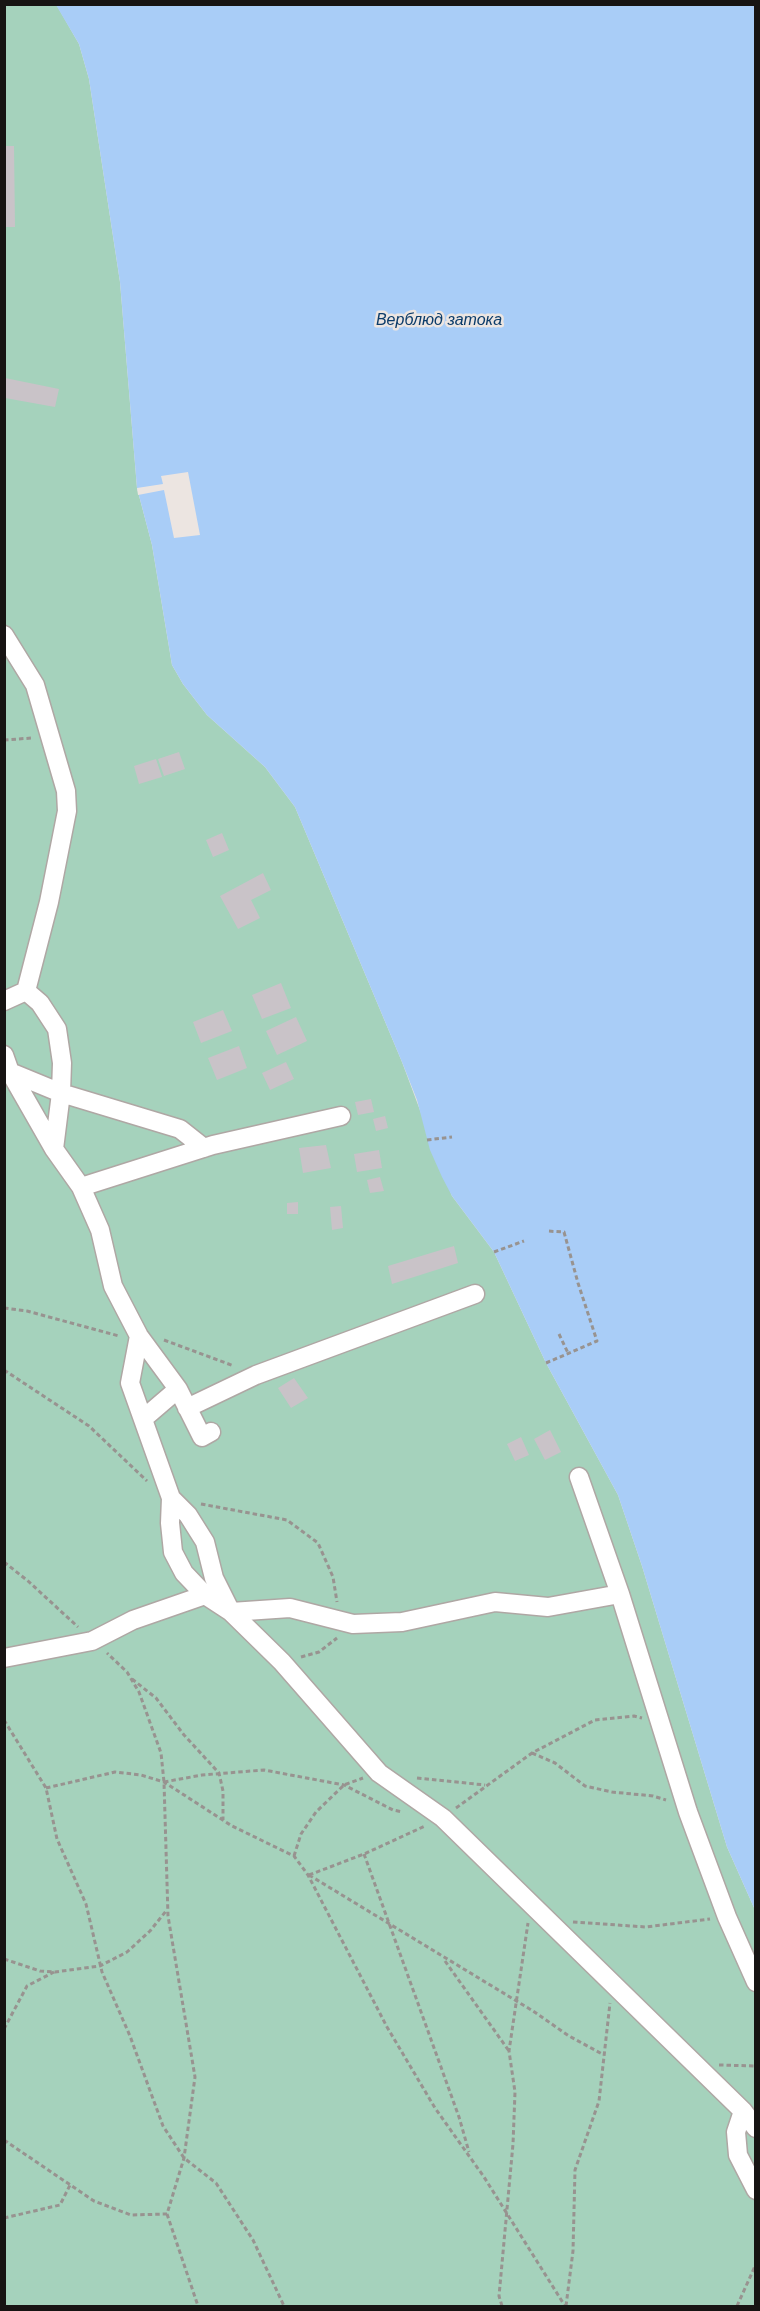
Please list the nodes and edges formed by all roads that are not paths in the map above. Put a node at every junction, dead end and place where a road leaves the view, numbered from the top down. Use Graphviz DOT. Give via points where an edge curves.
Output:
graph roads {
  1 [pos="4,635"];
  2 [pos="26,991"];
  3 [pos="4,1001"];
  4 [pos="6,1066"];
  5 [pos="61,1093"];
  6 [pos="341,1116"];
  7 [pos="204,1148"];
  8 [pos="54,1149"];
  9 [pos="81,1187"];
  10 [pos="475,1294"];
  11 [pos="139,1336"];
  12 [pos="178,1389"];
  13 [pos="187,1408"];
  14 [pos="143,1419"];
  15 [pos="211,1432"];
  16 [pos="579,1477"];
  17 [pos="171,1498"];
  18 [pos="205,1594"];
  19 [pos="620,1594"];
  20 [pos="231,1612"];
  21 [pos="4,1658"];
  22 [pos="756,1982"];
  23 [pos="743,2111"];
  24 [pos="756,2128"];
  25 [pos="756,2190"];
  1 -- 2 [label="lane" via="35,685 66,791 67,811 49,902"];
  2 -- 3 [label="lane"];
  2 -- 5 [label="lane" via="40,1003 57,1029"];
  4 -- 5 [label="lane"];
  4 -- 8 [label="lane"];
  5 -- 7 [label="lane" via="180,1129"];
  5 -- 8 [label="lane"];
  6 -- 7 [label="lane"];
  7 -- 9 [label="lane"];
  8 -- 9 [label="lane"];
  9 -- 11 [label="lane" via="100,1230 114,1286"];
  10 -- 13 [label="lane" via="256,1374"];
  11 -- 12 [label="lane"];
  11 -- 14 [label="lane" via="130,1383"];
  12 -- 13 [label="lane"];
  12 -- 14 [label="lane"];
  13 -- 15 [label="lane" via="202,1437"];
  14 -- 17 [label="lane"];
  16 -- 19 [label="lane"];
  17 -- 18 [label="lane" via="173,1552 184,1573"];
  17 -- 20 [label="lane" via="188,1515 205,1542 214,1578"];
  18 -- 20 [label="lane"];
  18 -- 21 [label="lane" via="133,1620 92,1641"];
  19 -- 20 [label="lane" via="548,1607 495,1602 402,1622 347,1623 290,1608"];
  19 -- 22 [label="lane" via="688,1812 726,1917"];
  20 -- 23 [label="lane" via="282,1662 379,1773 443,1818"];
  23 -- 24 [label="lane"];
  23 -- 25 [label="lane" via="736,2132 738,2155"];
}
